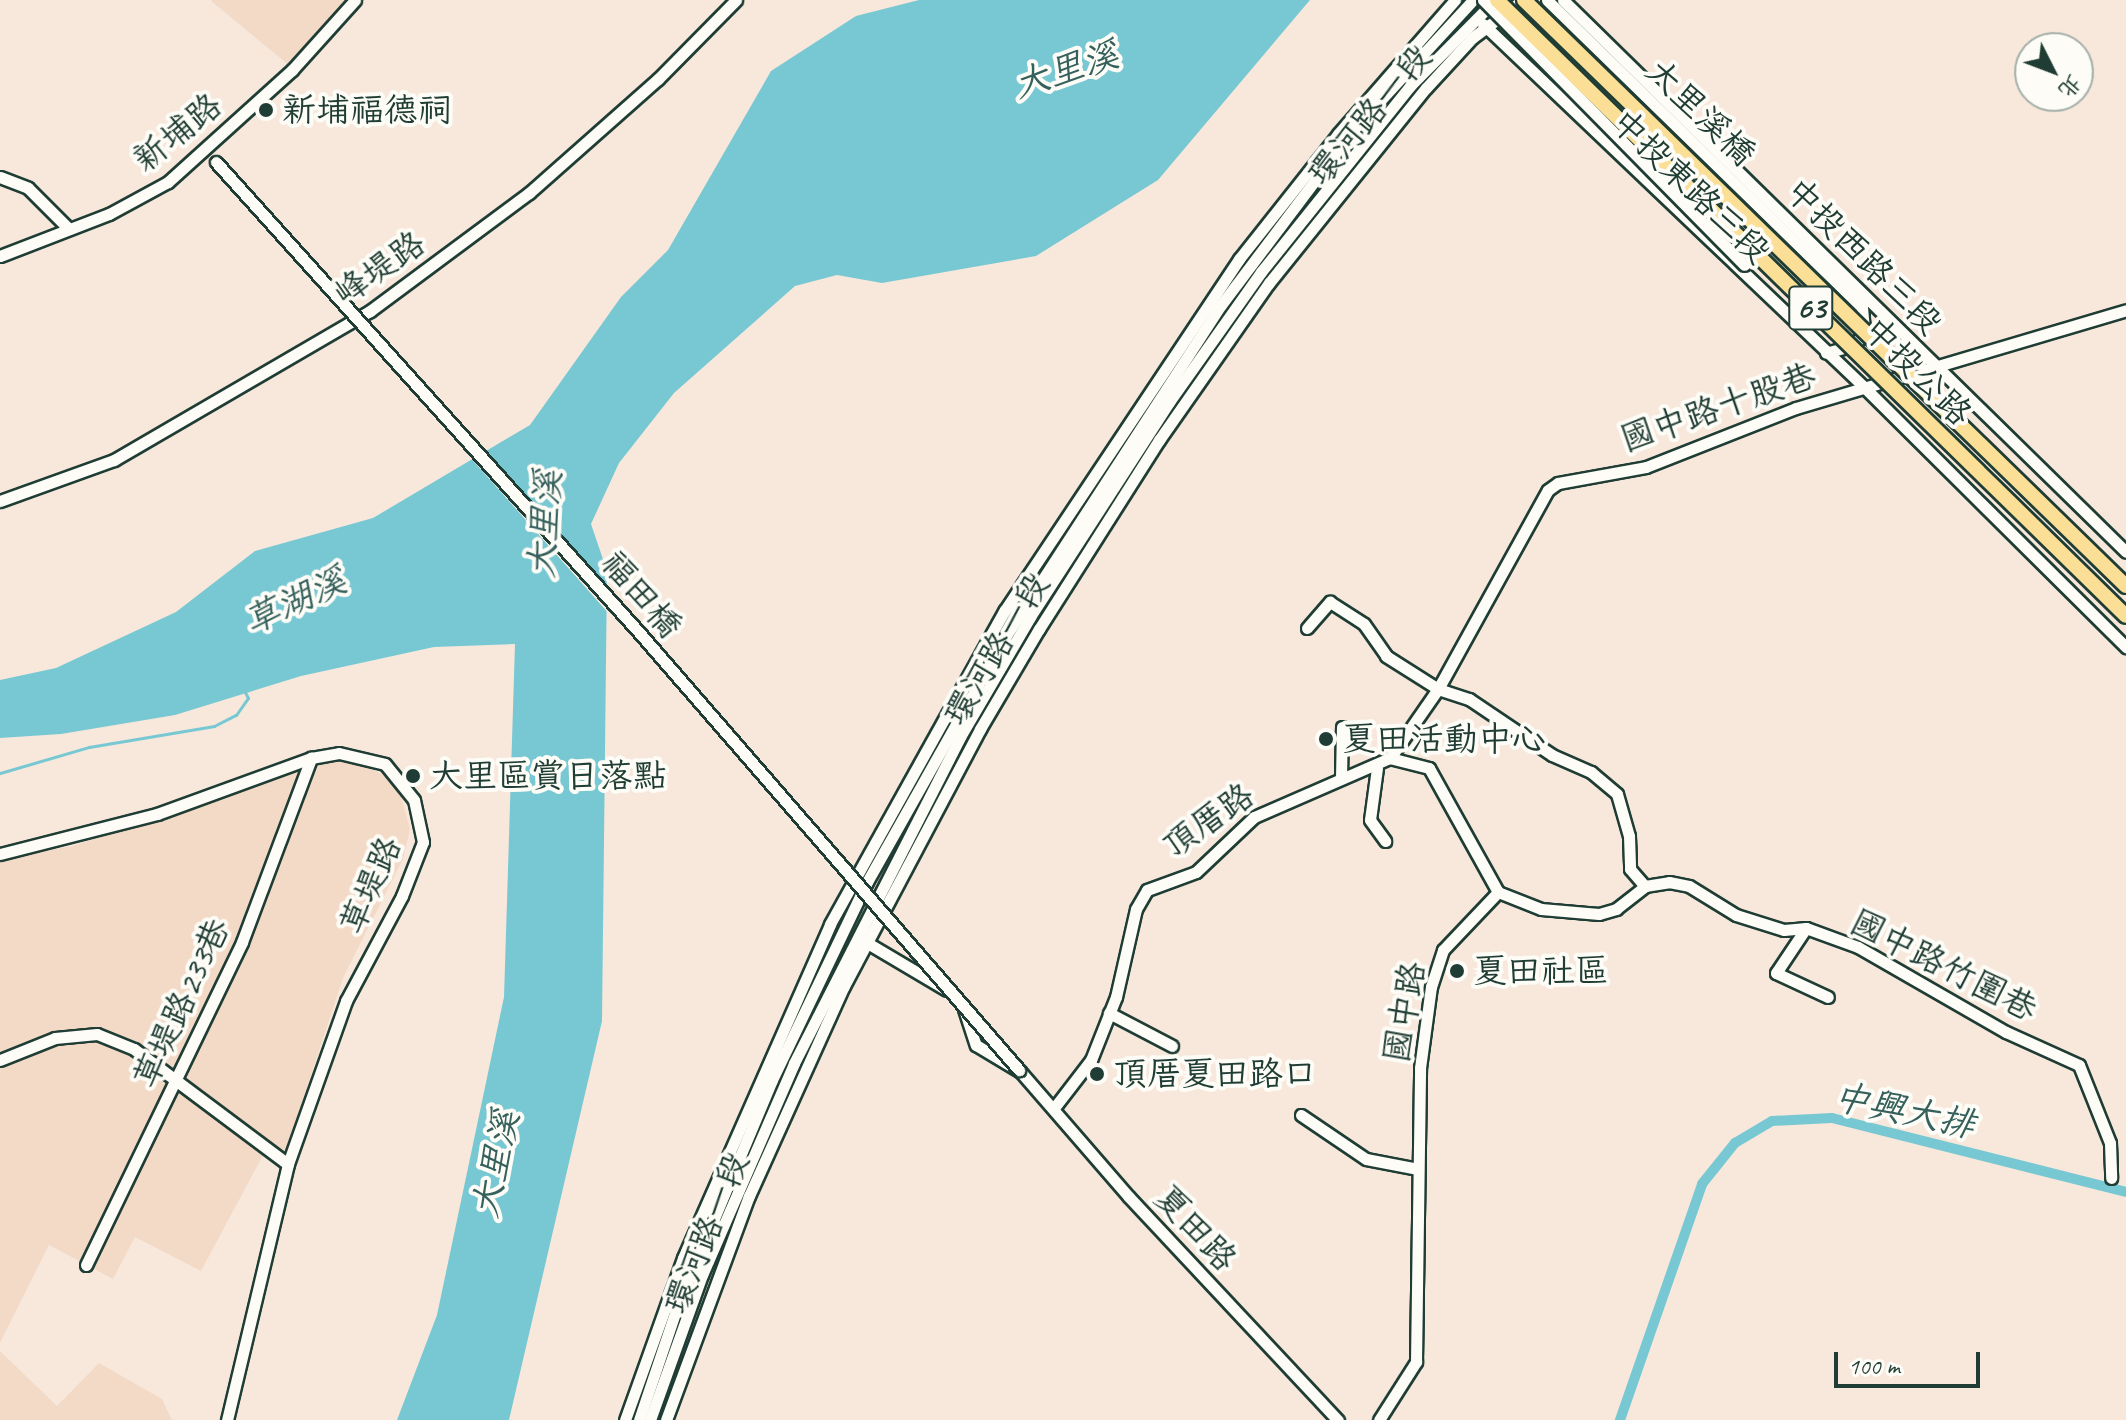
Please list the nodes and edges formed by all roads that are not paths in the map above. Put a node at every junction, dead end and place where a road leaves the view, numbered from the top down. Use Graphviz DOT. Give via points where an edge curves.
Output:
graph roads {
  1 [pos="355,0"];
  2 [pos="736,0"];
  3 [pos="1483,0"];
  4 [pos="1496,0"];
  5 [pos="1524,0"];
  6 [pos="1547,0"];
  7 [pos="1563,0"];
  8 [pos="1463,2"];
  9 [pos="1476,17"];
  10 [pos="1487,28"];
  11 [pos="205,153"];
  12 [pos="0,177"];
  13 [pos="69,229"];
  14 [pos="0,256"];
  15 [pos="1851,296"];
  16 [pos="1776,305"];
  17 [pos="2126,310"];
  18 [pos="1887,320"];
  19 [pos="1826,353"];
  20 [pos="1937,367"];
  21 [pos="1863,386"];
  22 [pos="0,501"];
  23 [pos="2126,552"];
  24 [pos="2126,586"];
  25 [pos="2126,616"];
  26 [pos="1307,628"];
  27 [pos="2126,647"];
  28 [pos="1438,689"];
  29 [pos="1342,727"];
  30 [pos="311,758"];
  31 [pos="1390,758"];
  32 [pos="1377,768"];
  33 [pos="1341,778"];
  34 [pos="1385,841"];
  35 [pos="0,854"];
  36 [pos="1645,886"];
  37 [pos="1498,892"];
  38 [pos="830,924"];
  39 [pos="1806,928"];
  40 [pos="843,930"];
  41 [pos="860,939"];
  42 [pos="1828,997"];
  43 [pos="1109,1013"];
  44 [pos="1172,1046"];
  45 [pos="0,1060"];
  46 [pos="1020,1071"];
  47 [pos="176,1081"];
  48 [pos="1054,1108"];
  49 [pos="1301,1115"];
  50 [pos="288,1164"];
  51 [pos="1418,1169"];
  52 [pos="2111,1178"];
  53 [pos="86,1265"];
  54 [pos="227,1420"];
  55 [pos="625,1420"];
  56 [pos="639,1420"];
  57 [pos="650,1420"];
  58 [pos="666,1420"];
  59 [pos="1338,1420"];
  60 [pos="1379,1420"];
  1 -- 11 [label="street, 新埔路" via="317,45"];
  2 -- 22 [label="street, 峰堤路" via="658,79 529,193 370,311 114,460"];
  3 -- 16 [label="street, bridge" via="1744,265"];
  4 -- 9 [label="street, 環河路一段"];
  4 -- 25 [label="main road, 中投公路 / 63, bridge"];
  5 -- 10 [label="street, 環河路一段"];
  5 -- 24 [label="main road, 中投公路 / 63, bridge"];
  6 -- 15 [label="street, 大里溪橋"];
  7 -- 18 [label="street, 中投西路三段"];
  8 -- 9 [label="street, 中投東路三段"];
  8 -- 38 [label="street, 環河路一段" via="1249,246 1133,413 1005,610"];
  8 -- 40 [label="street, 環河路一段" via="1353,130 1181,362 1002,642"];
  9 -- 10 [label="street, 中投東路三段"];
  9 -- 41 [label="street, 環河路一段" via="1344,165 1160,415 1030,617"];
  10 -- 16 [label="street, 中投東路三段"];
  10 -- 41 [label="street, 環河路一段" via="1365,160 1159,440 980,729"];
  11 -- 13 [label="street, 新埔路" via="136,201"];
  11 -- 46 [label="street, 福田橋, bridge" via="627,619"];
  12 -- 13 [label="street" via="28,188"];
  13 -- 14 [label="street, 新埔路"];
  15 -- 18 [label="street, 大里溪橋"];
  15 -- 19 [label="street" via="1862,307 1864,331 1843,352"];
  16 -- 19 [label="street, 中投東路三段"];
  17 -- 20 [label="street, 國中路十股巷"];
  18 -- 20 [label="street, 中投西路三段"];
  19 -- 21 [label="street, 中投東路三段"];
  20 -- 21 [label="street, 國中路十股巷"];
  20 -- 23 [label="street, 中投西路三段"];
  21 -- 27 [label="street, 中投東路三段"];
  21 -- 28 [label="street, 國中路十股巷" via="1646,467 1558,483 1541,498"];
  26 -- 28 [label="street" via="1330,602 1364,624 1386,656"];
  28 -- 31 [label="street"];
  28 -- 36 [label="street" via="1469,699 1552,755 1591,772 1617,794 1629,836 1630,869"];
  29 -- 33 [label="street"];
  30 -- 35 [label="street, 草堤路" via="157,814"];
  30 -- 47 [label="street, 草堤路233巷" via="242,942"];
  30 -- 50 [label="street, 草堤路" via="353,753 385,764 414,800 423,842 402,896 346,1001"];
  31 -- 32 [label="street, 頂厝路"];
  31 -- 37 [label="street" via="1429,768"];
  32 -- 33 [label="street, 頂厝路"];
  32 -- 34 [label="street" via="1370,820"];
  33 -- 43 [label="street, 頂厝路" via="1254,817 1196,872 1147,890 1136,909"];
  36 -- 37 [label="street" via="1616,909 1599,914 1541,909"];
  36 -- 39 [label="street, 國中路竹圍巷" via="1689,886 1736,915 1784,930"];
  37 -- 51 [label="street, 國中路" via="1443,950 1431,987 1420,1068"];
  38 -- 40 [label="street"];
  38 -- 55 [label="street, 環河路一段" via="683,1258"];
  39 -- 42 [label="street" via="1776,973"];
  39 -- 52 [label="street, 國中路竹圍巷" via="1858,947 2006,1032 2079,1065 2110,1143"];
  40 -- 41 [label="street"];
  40 -- 56 [label="street, 環河路一段" via="712,1217"];
  41 -- 46 [label="street" via="944,987 963,1007 976,1045"];
  41 -- 57 [label="street, 環河路一段" via="734,1196"];
  41 -- 58 [label="street, 環河路一段" via="749,1196"];
  43 -- 44 [label="street"];
  43 -- 48 [label="street, 頂厝路" via="1091,1060"];
  45 -- 47 [label="street" via="55,1038 97,1034 134,1049"];
  46 -- 48 [label="street, 夏田路"];
  47 -- 50 [label="street"];
  47 -- 53 [label="street, 草堤路233巷"];
  48 -- 59 [label="street, 夏田路" via="1280,1363"];
  49 -- 51 [label="street" via="1366,1159"];
  50 -- 54 [label="street, 草堤路"];
  51 -- 60 [label="street, 國中路" via="1416,1362"];
}
